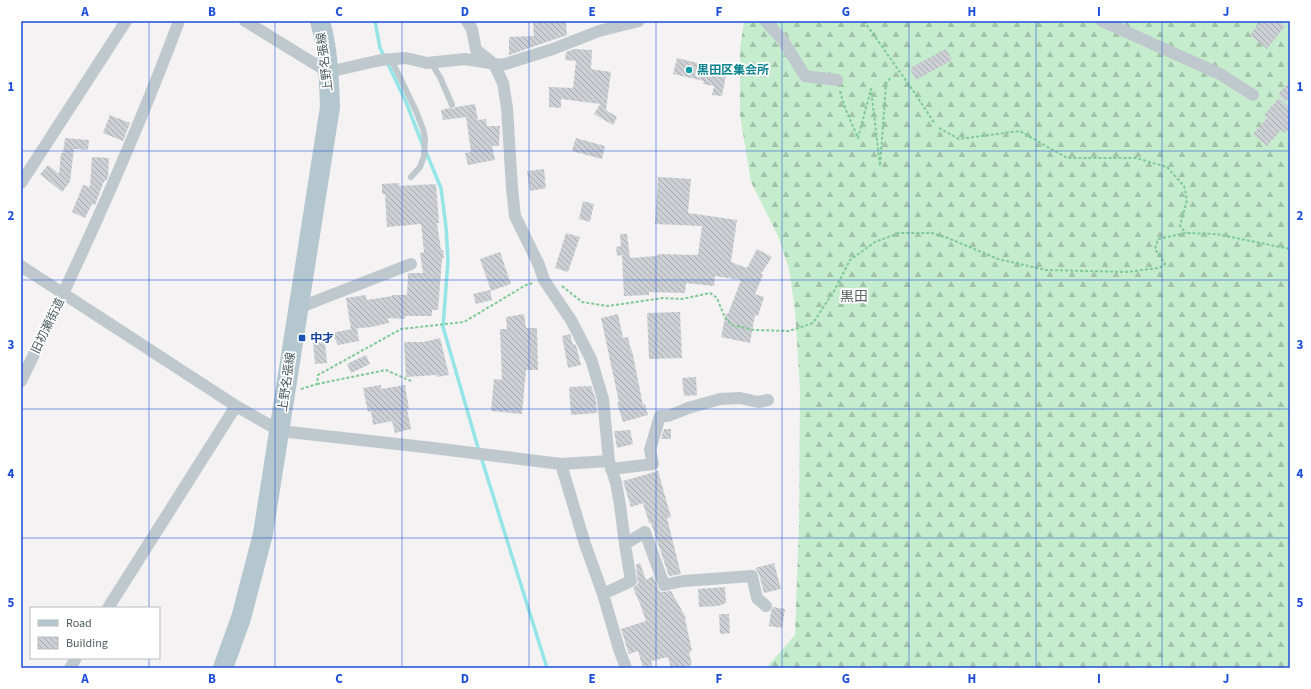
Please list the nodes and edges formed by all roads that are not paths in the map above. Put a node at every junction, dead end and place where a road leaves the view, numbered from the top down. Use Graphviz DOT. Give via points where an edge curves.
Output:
graph roads {
  1 [pos="126,21"];
  2 [pos="179,21"];
  3 [pos="246,21"];
  4 [pos="320,21"];
  5 [pos="467,21"];
  6 [pos="639,21"];
  7 [pos="765,21"];
  8 [pos="1102,21"];
  9 [pos="386,60"];
  10 [pos="431,63"];
  11 [pos="494,64"];
  12 [pos="328,72"];
  13 [pos="837,80"];
  14 [pos="1253,95"];
  15 [pos="452,105"];
  16 [pos="411,177"];
  17 [pos="21,183"];
  18 [pos="411,264"];
  19 [pos="21,266"];
  20 [pos="64,293"];
  21 [pos="298,308"];
  22 [pos="21,381"];
  23 [pos="768,400"];
  24 [pos="236,406"];
  25 [pos="280,432"];
  26 [pos="561,464"];
  27 [pos="610,465"];
  28 [pos="625,544"];
  29 [pos="604,594"];
  30 [pos="766,606"];
  31 [pos="109,607"];
  32 [pos="75,659"];
  33 [pos="70,668"];
  34 [pos="223,668"];
  35 [pos="626,668"];
  1 -- 17 [label="street"];
  2 -- 20 [label="street, 旧初瀬街道" via="115,179"];
  3 -- 12 [label="street"];
  4 -- 12 [label="main road, 上野名張線"];
  5 -- 11 [label="street" via="472,29 476,50"];
  6 -- 11 [label="street" via="599,31 502,65"];
  7 -- 13 [label="street" via="782,39 805,76"];
  8 -- 14 [label="street" via="1220,74"];
  9 -- 10 [label="street" via="406,58"];
  9 -- 12 [label="street"];
  9 -- 16 [label="lane" via="416,111 423,129 424,156 420,167"];
  10 -- 11 [label="street" via="465,59"];
  10 -- 15 [label="lane" via="440,76"];
  11 -- 27 [label="street" via="503,83 507,108 515,216 544,280 571,320 591,359 603,398"];
  12 -- 21 [label="main road, 上野名張線" via="330,107"];
  18 -- 21 [label="street"];
  19 -- 20 [label="street"];
  20 -- 22 [label="street, 旧初瀬街道"];
  20 -- 24 [label="street"];
  21 -- 25 [label="main road, 上野名張線"];
  23 -- 27 [label="street" via="758,402 740,398 720,399 668,416 660,416 650,450 653,464"];
  24 -- 25 [label="street"];
  24 -- 31 [label="street"];
  25 -- 26 [label="street"];
  25 -- 34 [label="main road, 上野名張線" via="263,534 241,618"];
  26 -- 27 [label="street"];
  26 -- 29 [label="street" via="585,544"];
  27 -- 28 [label="street" via="620,504"];
  28 -- 29 [label="street" via="631,581"];
  28 -- 30 [label="street" via="646,532 664,585 683,581 752,576 757,598"];
  29 -- 35 [label="street"];
  32 -- 33 [label="street"];
}
